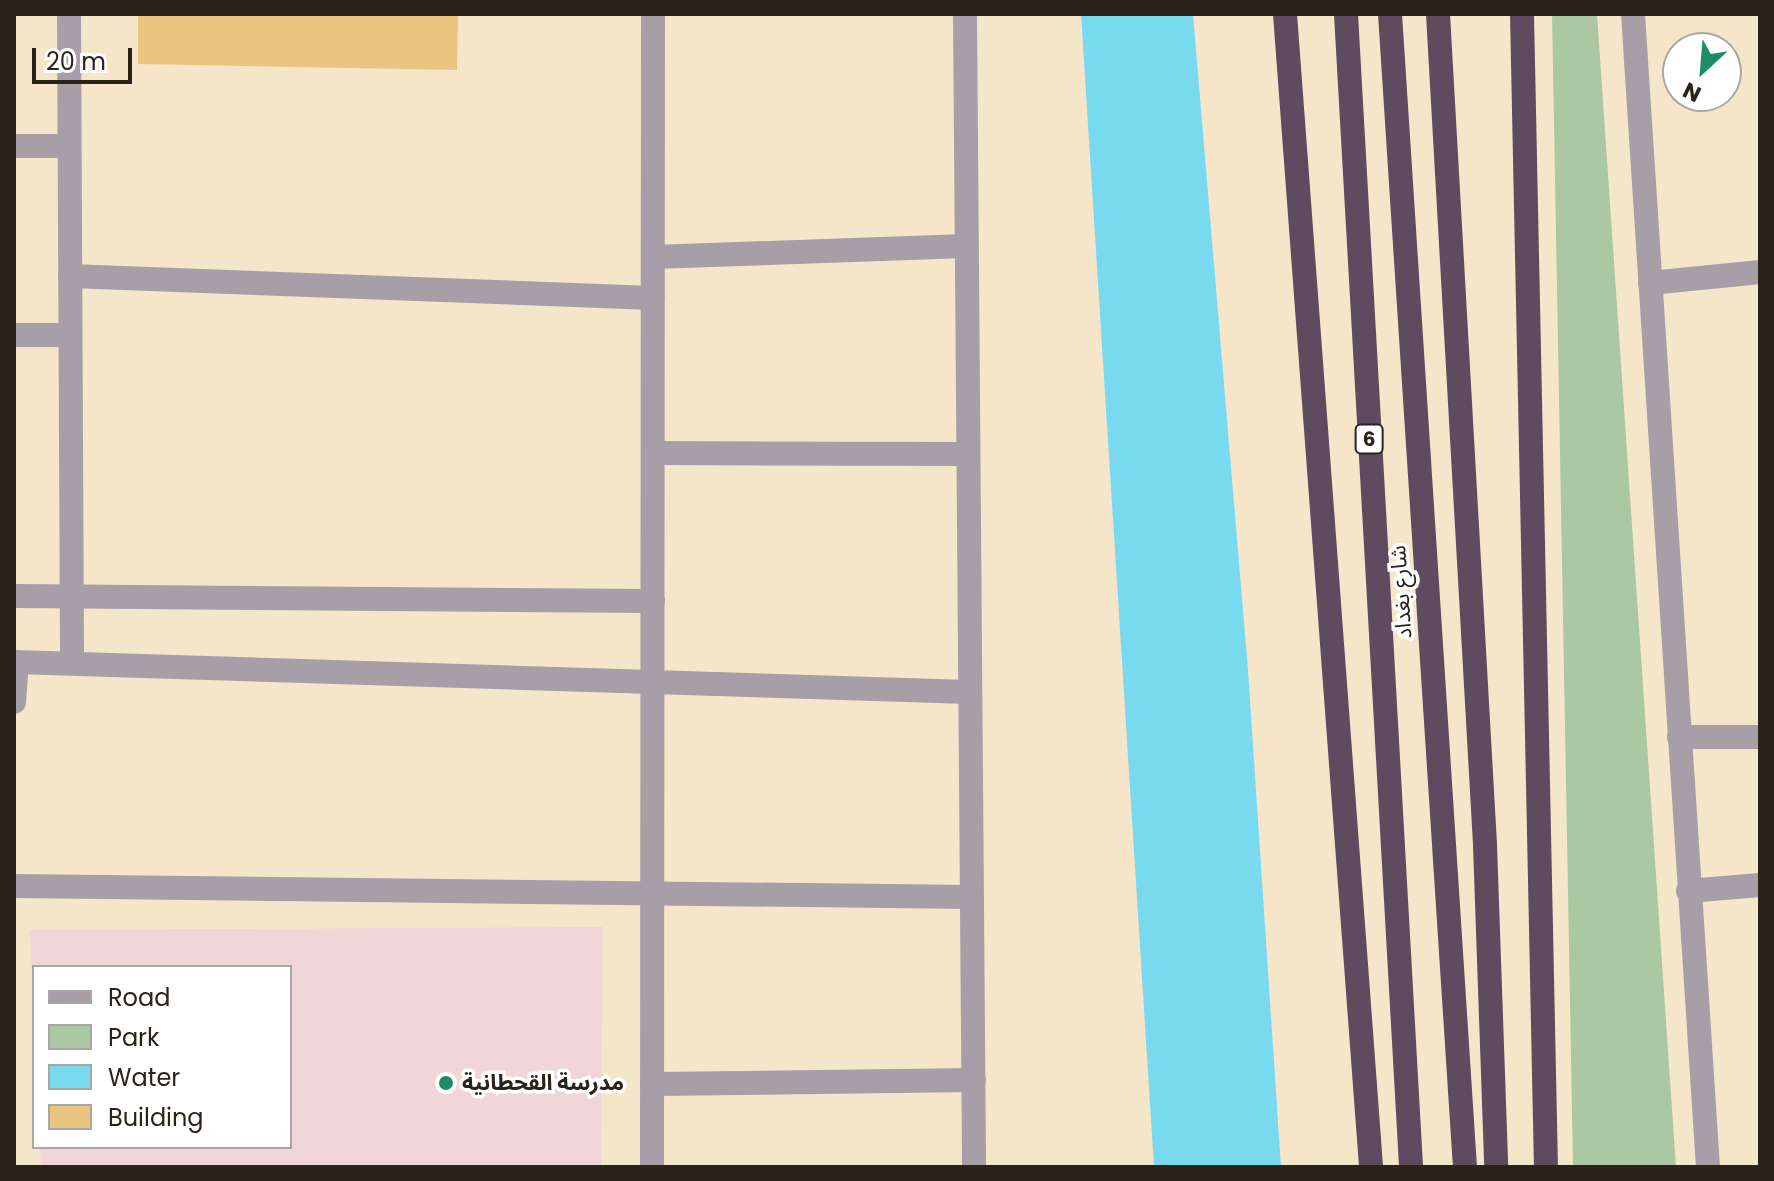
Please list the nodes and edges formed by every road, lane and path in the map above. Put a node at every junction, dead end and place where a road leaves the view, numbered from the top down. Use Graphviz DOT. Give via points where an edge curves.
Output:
graph roads {
  1 [pos="69,14"];
  2 [pos="653,14"];
  3 [pos="965,14"];
  4 [pos="1285,14"];
  5 [pos="1346,14"];
  6 [pos="1390,14"];
  7 [pos="1438,14"];
  8 [pos="1522,14"];
  9 [pos="1633,14"];
  10 [pos="14,146"];
  11 [pos="69,146"];
  12 [pos="966,246"];
  13 [pos="653,257"];
  14 [pos="1760,272"];
  15 [pos="70,276"];
  16 [pos="1650,283"];
  17 [pos="653,298"];
  18 [pos="14,335"];
  19 [pos="70,335"];
  20 [pos="653,453"];
  21 [pos="968,454"];
  22 [pos="14,596"];
  23 [pos="71,596"];
  24 [pos="653,601"];
  25 [pos="16,662"];
  26 [pos="72,662"];
  27 [pos="653,684"];
  28 [pos="970,692"];
  29 [pos="14,702"];
  30 [pos="1679,737"];
  31 [pos="1760,737"];
  32 [pos="1760,885"];
  33 [pos="14,886"];
  34 [pos="652,891"];
  35 [pos="1688,891"];
  36 [pos="972,897"];
  37 [pos="974,1080"];
  38 [pos="652,1084"];
  39 [pos="652,1167"];
  40 [pos="974,1167"];
  41 [pos="1371,1167"];
  42 [pos="1411,1167"];
  43 [pos="1465,1167"];
  44 [pos="1496,1167"];
  45 [pos="1546,1167"];
  46 [pos="1708,1167"];
  1 -- 11 [label="street"];
  2 -- 13 [label="street"];
  3 -- 12 [label="street"];
  4 -- 41 [label="highway"];
  5 -- 42 [label="highway, شارع بغداد / 6"];
  6 -- 43 [label="highway, شارع بغداد / 6"];
  7 -- 44 [label="highway" via="1485,845"];
  8 -- 45 [label="highway"];
  9 -- 16 [label="street"];
  10 -- 11 [label="street"];
  11 -- 15 [label="street"];
  12 -- 13 [label="street"];
  12 -- 21 [label="street"];
  13 -- 17 [label="street"];
  14 -- 16 [label="street"];
  15 -- 17 [label="street"];
  15 -- 19 [label="street"];
  16 -- 30 [label="street"];
  17 -- 20 [label="street"];
  18 -- 19 [label="street"];
  19 -- 23 [label="street"];
  20 -- 21 [label="street"];
  20 -- 24 [label="street"];
  21 -- 28 [label="street"];
  22 -- 23 [label="street"];
  23 -- 24 [label="street"];
  23 -- 26 [label="street"];
  24 -- 27 [label="street"];
  25 -- 26 [label="street"];
  25 -- 29 [label="street"];
  26 -- 27 [label="street"];
  27 -- 28 [label="street"];
  27 -- 34 [label="street"];
  28 -- 36 [label="street"];
  30 -- 31 [label="street"];
  30 -- 35 [label="street"];
  32 -- 35 [label="street"];
  33 -- 34 [label="street"];
  34 -- 36 [label="street"];
  34 -- 38 [label="street"];
  35 -- 46 [label="street"];
  36 -- 37 [label="street"];
  37 -- 38 [label="street"];
  37 -- 40 [label="street"];
  38 -- 39 [label="street"];
}
